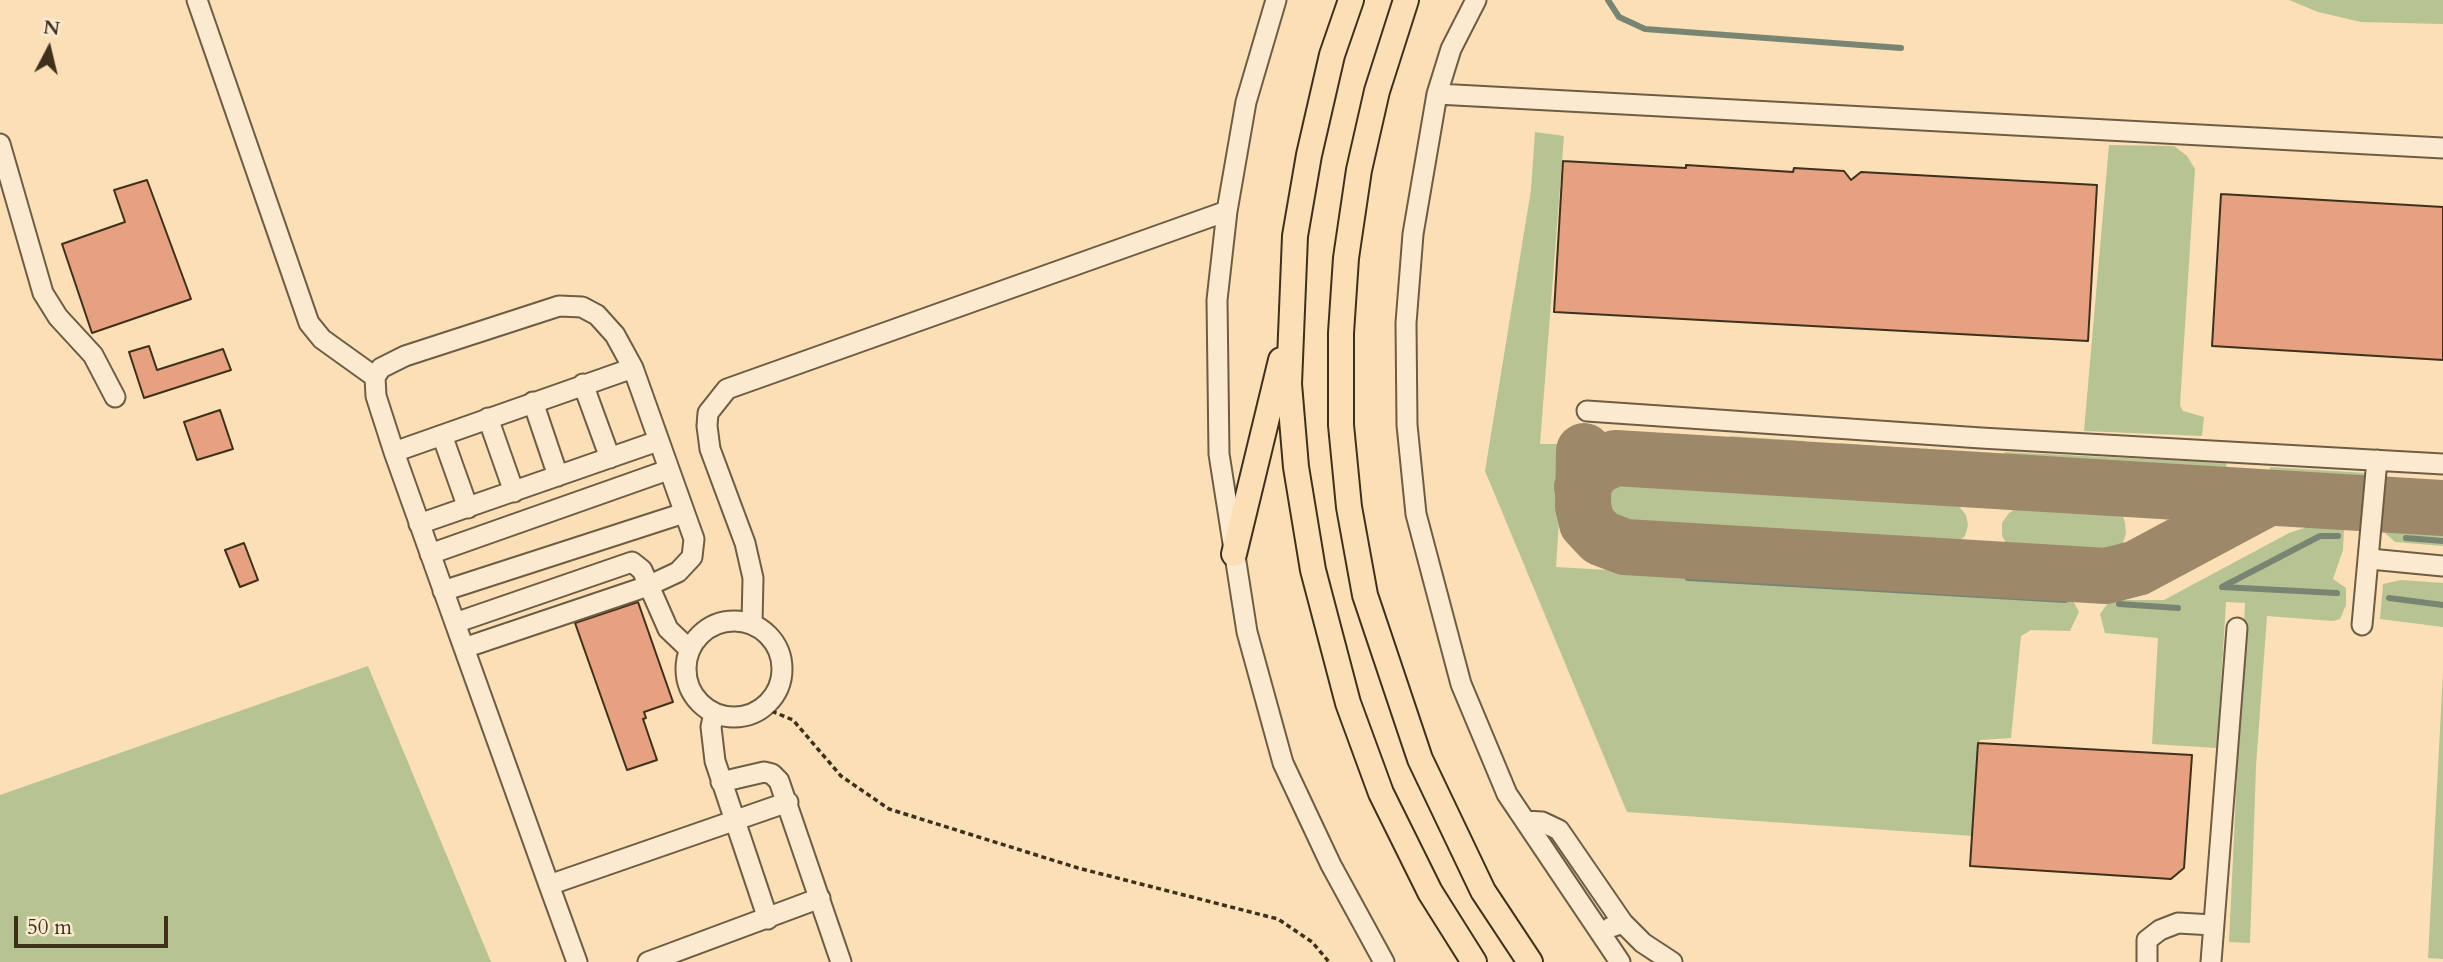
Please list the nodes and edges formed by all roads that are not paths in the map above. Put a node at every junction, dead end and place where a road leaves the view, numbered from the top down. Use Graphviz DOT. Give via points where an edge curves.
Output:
graph roads {
  1 [pos="197,0"];
  2 [pos="1276,0"];
  3 [pos="1351,0"];
  4 [pos="1406,0"];
  5 [pos="1476,0"];
  6 [pos="1437,94"];
  7 [pos="0,144"];
  8 [pos="2443,148"];
  9 [pos="1227,211"];
  10 [pos="1290,332"];
  11 [pos="633,368"];
  12 [pos="375,377"];
  13 [pos="583,384"];
  14 [pos="115,397"];
  15 [pos="533,402"];
  16 [pos="1587,411"];
  17 [pos="488,418"];
  18 [pos="442,435"];
  19 [pos="658,441"];
  20 [pos="394,452"];
  21 [pos="610,458"];
  22 [pos="2377,460"];
  23 [pos="2443,464"];
  24 [pos="668,470"];
  25 [pos="558,476"];
  26 [pos="514,492"];
  27 [pos="468,508"];
  28 [pos="684,513"];
  29 [pos="419,524"];
  30 [pos="430,554"];
  31 [pos="1234,554"];
  32 [pos="2370,559"];
  33 [pos="2443,566"];
  34 [pos="648,586"];
  35 [pos="443,591"];
  36 [pos="455,623"];
  37 [pos="752,624"];
  38 [pos="2362,625"];
  39 [pos="2237,628"];
  40 [pos="464,648"];
  41 [pos="690,650"];
  42 [pos="714,713"];
  43 [pos="721,782"];
  44 [pos="788,802"];
  45 [pos="732,820"];
  46 [pos="1525,821"];
  47 [pos="549,885"];
  48 [pos="820,898"];
  49 [pos="768,919"];
  50 [pos="1623,923"];
  51 [pos="2213,925"];
  52 [pos="1598,932"];
  53 [pos="577,962"];
  54 [pos="648,962"];
  55 [pos="841,962"];
  56 [pos="1384,962"];
  57 [pos="1474,962"];
  58 [pos="1530,962"];
  59 [pos="1620,962"];
  60 [pos="1672,962"];
  61 [pos="2147,962"];
  62 [pos="2211,962"];
  1 -- 12 [label="street" via="309,323 322,339"];
  2 -- 9 [label="street" via="1246,102"];
  3 -- 10 [label="main road" via="1332,55 1309,155 1295,236"];
  4 -- 58 [label="main road" via="1368,131 1346,258 1341,425 1349,507 1365,595 1420,758 1483,891"];
  5 -- 6 [label="street" via="1451,50"];
  6 -- 8 [label="street"];
  6 -- 46 [label="street" via="1413,234 1406,323 1407,425 1416,514 1461,684 1507,793"];
  7 -- 14 [label="street" via="43,293 93,355"];
  9 -- 31 [label="street" via="1217,300 1217,380 1219,454"];
  9 -- 37 [label="street" via="727,389 708,413 707,426 710,449 745,542 753,578"];
  10 -- 31 [label="main road"];
  10 -- 57 [label="main road" via="1296,467 1313,570 1348,704 1381,793 1430,892"];
  11 -- 12 [label="street" via="597,314 582,307 559,306 405,356"];
  11 -- 13 [label="street"];
  11 -- 19 [label="street"];
  12 -- 20 [label="street" via="376,396"];
  13 -- 15 [label="street"];
  13 -- 21 [label="street"];
  15 -- 17 [label="street"];
  15 -- 25 [label="street"];
  16 -- 22 [label="street"];
  17 -- 18 [label="street"];
  17 -- 26 [label="street"];
  18 -- 20 [label="street"];
  18 -- 27 [label="street"];
  19 -- 21 [label="street"];
  19 -- 24 [label="street"];
  20 -- 29 [label="street"];
  21 -- 25 [label="street"];
  22 -- 23 [label="street"];
  22 -- 32 [label="street"];
  24 -- 28 [label="street"];
  24 -- 30 [label="street"];
  25 -- 26 [label="street"];
  26 -- 27 [label="street"];
  27 -- 29 [label="street"];
  28 -- 34 [label="street" via="694,539 692,557 678,572"];
  28 -- 35 [label="street"];
  29 -- 30 [label="street"];
  30 -- 35 [label="street"];
  31 -- 56 [label="street" via="1247,632 1283,763"];
  32 -- 33 [label="street"];
  32 -- 38 [label="street"];
  34 -- 36 [label="street" via="640,566 632,562"];
  34 -- 40 [label="street"];
  34 -- 41 [label="street" via="668,629"];
  35 -- 36 [label="street"];
  36 -- 40 [label="street"];
  37 -- 41 [label="street" via="722,622 703,632"];
  37 -- 42 [label="street" via="767,632 778,646 783,662 776,695 764,708 740,716"];
  39 -- 51 [label="street"];
  40 -- 47 [label="street"];
  41 -- 42 [label="street" via="686,664 692,693"];
  42 -- 43 [label="street" via="711,738"];
  43 -- 44 [label="street" via="772,774"];
  43 -- 45 [label="street"];
  44 -- 45 [label="street"];
  44 -- 48 [label="street"];
  45 -- 47 [label="street"];
  45 -- 49 [label="street"];
  46 -- 50 [label="street" via="1559,830"];
  46 -- 52 [label="street"];
  47 -- 53 [label="street"];
  48 -- 49 [label="street"];
  48 -- 55 [label="street"];
  49 -- 54 [label="street"];
  50 -- 52 [label="street"];
  50 -- 60 [label="street"];
  51 -- 61 [label="street" via="2178,923 2160,930 2147,940"];
  51 -- 62 [label="street"];
  52 -- 59 [label="street"];
}
